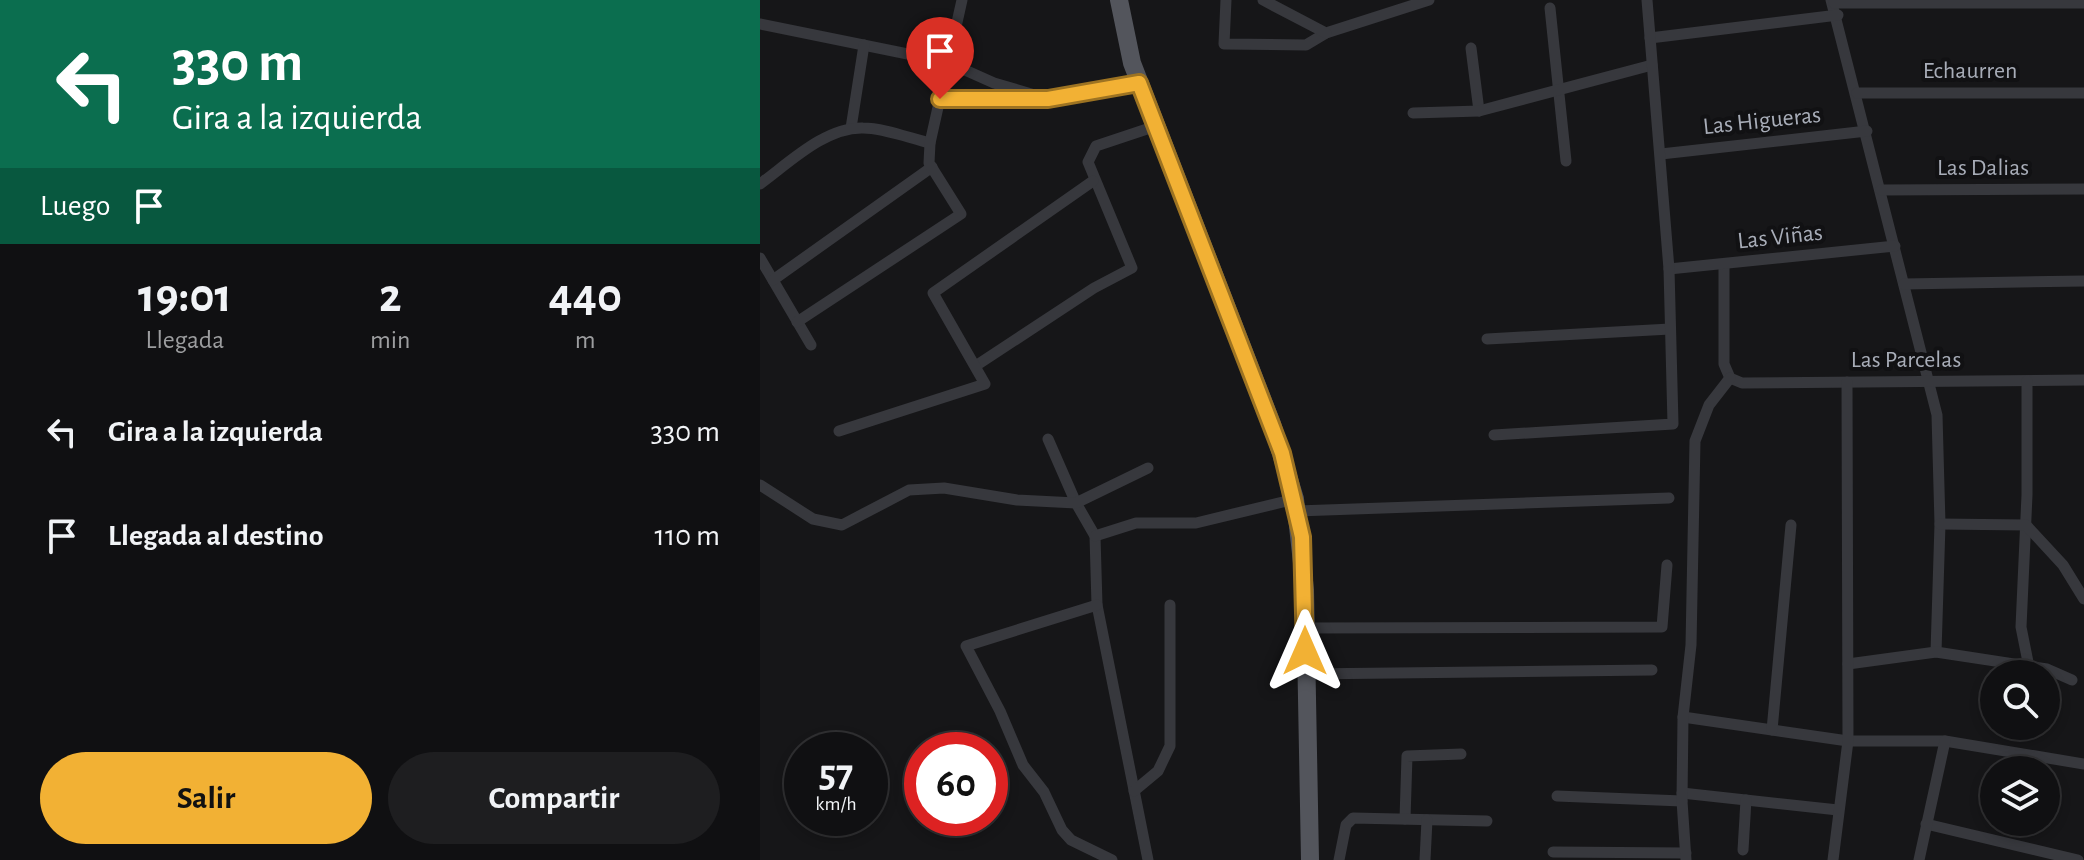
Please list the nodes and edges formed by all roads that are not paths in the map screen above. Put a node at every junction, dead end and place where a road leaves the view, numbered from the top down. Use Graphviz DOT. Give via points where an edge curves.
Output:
graph roads {
  1 [pos="962,0"];
  2 [pos="1119,0"];
  3 [pos="1226,0"];
  4 [pos="1263,0"];
  5 [pos="1425,0"];
  6 [pos="1647,0"];
  7 [pos="1833,2"];
  8 [pos="2084,3"];
  9 [pos="1550,8"];
  10 [pos="1838,15"];
  11 [pos="760,24"];
  12 [pos="1326,33"];
  13 [pos="1650,38"];
  14 [pos="864,45"];
  15 [pos="1471,48"];
  16 [pos="947,62"];
  17 [pos="1652,65"];
  18 [pos="1139,83"];
  19 [pos="1560,88"];
  20 [pos="1857,93"];
  21 [pos="2084,93"];
  22 [pos="940,99"];
  23 [pos="1048,99"];
  24 [pos="1479,111"];
  25 [pos="1413,113"];
  26 [pos="1156,126"];
  27 [pos="851,128"];
  28 [pos="1867,131"];
  29 [pos="930,143"];
  30 [pos="1661,154"];
  31 [pos="1566,161"];
  32 [pos="932,167"];
  33 [pos="1093,181"];
  34 [pos="760,184"];
  35 [pos="2084,189"];
  36 [pos="1881,190"];
  37 [pos="1895,246"];
  38 [pos="760,258"];
  39 [pos="1724,265"];
  40 [pos="1669,269"];
  41 [pos="773,280"];
  42 [pos="2084,281"];
  43 [pos="1904,284"];
  44 [pos="797,322"];
  45 [pos="1670,329"];
  46 [pos="1487,339"];
  47 [pos="811,345"];
  48 [pos="977,365"];
  49 [pos="1730,378"];
  50 [pos="2084,380"];
  51 [pos="2027,381"];
  52 [pos="1847,382"];
  53 [pos="1927,382"];
  54 [pos="839,431"];
  55 [pos="1494,435"];
  56 [pos="1048,439"];
  57 [pos="1148,468"];
  58 [pos="760,485"];
  59 [pos="1669,498"];
  60 [pos="1076,503"];
  61 [pos="1296,505"];
  62 [pos="1940,524"];
  63 [pos="1791,525"];
  64 [pos="2026,525"];
  65 [pos="1095,536"];
  66 [pos="1667,565"];
  67 [pos="2084,599"];
  68 [pos="1097,605"];
  69 [pos="1170,605"];
  70 [pos="1306,628"];
  71 [pos="1936,652"];
  72 [pos="1986,660"];
  73 [pos="2028,660"];
  74 [pos="1848,664"];
  75 [pos="1652,670"];
  76 [pos="1305,674"];
  77 [pos="2060,675"];
  78 [pos="2072,680"];
  79 [pos="1683,717"];
  80 [pos="1772,730"];
  81 [pos="1848,741"];
  82 [pos="1945,741"];
  83 [pos="1461,754"];
  84 [pos="2084,764"];
  85 [pos="1134,791"];
  86 [pos="1557,796"];
  87 [pos="1682,797"];
  88 [pos="1746,800"];
  89 [pos="1838,810"];
  90 [pos="1405,819"];
  91 [pos="1427,820"];
  92 [pos="1487,821"];
  93 [pos="1926,824"];
  94 [pos="1743,850"];
  95 [pos="1553,852"];
  96 [pos="1686,856"];
  97 [pos="1112,860"];
  98 [pos="1148,860"];
  99 [pos="1310,860"];
  100 [pos="1339,860"];
  101 [pos="1425,860"];
  102 [pos="1833,860"];
  103 [pos="1919,860"];
  104 [pos="2078,860"];
  1 -- 16 [label="street"];
  2 -- 18 [label="main road"];
  3 -- 12 [label="street" via="1224,44 1306,45"];
  4 -- 12 [label="street"];
  5 -- 12 [label="street"];
  6 -- 13 [label="street"];
  7 -- 8 [label="street"];
  7 -- 10 [label="street"];
  9 -- 19 [label="street"];
  10 -- 13 [label="street"];
  10 -- 20 [label="street"];
  11 -- 14 [label="street"];
  13 -- 17 [label="street"];
  14 -- 16 [label="street"];
  14 -- 27 [label="street"];
  15 -- 24 [label="street"];
  16 -- 22 [label="street"];
  16 -- 23 [label="street"];
  17 -- 19 [label="street"];
  17 -- 30 [label="street"];
  18 -- 23 [label="street"];
  18 -- 26 [label="main road"];
  19 -- 24 [label="street"];
  19 -- 31 [label="street"];
  20 -- 21 [label="street, Echaurren"];
  20 -- 28 [label="street"];
  22 -- 23 [label="street"];
  22 -- 29 [label="street"];
  24 -- 25 [label="street"];
  26 -- 33 [label="street" via="1096,146 1088,162"];
  26 -- 61 [label="main road" via="1272,424"];
  27 -- 29 [label="street"];
  27 -- 34 [label="street" via="829,135"];
  28 -- 30 [label="street, Las Higueras"];
  28 -- 36 [label="street"];
  29 -- 32 [label="street"];
  30 -- 40 [label="street"];
  32 -- 41 [label="street"];
  32 -- 44 [label="street" via="961,214"];
  33 -- 48 [label="street" via="1132,268"];
  33 -- 48 [label="street" via="933,293"];
  35 -- 36 [label="street, Las Dalias"];
  36 -- 37 [label="street"];
  37 -- 39 [label="street, Las Viñas"];
  37 -- 43 [label="street"];
  38 -- 41 [label="street"];
  39 -- 40 [label="street, Las Viñas"];
  39 -- 49 [label="street" via="1724,364"];
  40 -- 45 [label="street"];
  41 -- 44 [label="street"];
  42 -- 43 [label="street"];
  43 -- 53 [label="street"];
  44 -- 47 [label="street"];
  45 -- 46 [label="street"];
  45 -- 55 [label="street" via="1673,424"];
  48 -- 54 [label="street" via="985,384"];
  49 -- 52 [label="street, Las Parcelas" via="1742,383"];
  49 -- 79 [label="street" via="1709,405 1695,441 1691,645"];
  50 -- 51 [label="street, Las Parcelas"];
  51 -- 53 [label="street, Las Parcelas"];
  51 -- 64 [label="street"];
  52 -- 53 [label="street, Las Parcelas"];
  52 -- 74 [label="street"];
  53 -- 62 [label="street" via="1937,415"];
  56 -- 60 [label="street"];
  57 -- 60 [label="street"];
  58 -- 60 [label="street" via="813,519 842,525 892,497 924,488"];
  59 -- 61 [label="street"];
  60 -- 65 [label="street"];
  61 -- 65 [label="street" via="1196,523 1136,523"];
  61 -- 70 [label="main road"];
  62 -- 64 [label="street"];
  62 -- 71 [label="street"];
  63 -- 80 [label="street"];
  64 -- 67 [label="street" via="2063,565"];
  64 -- 73 [label="street" via="2021,627"];
  65 -- 68 [label="street"];
  66 -- 70 [label="street" via="1662,627"];
  68 -- 85 [label="street"];
  68 -- 97 [label="street" via="966,646 1023,765 1044,792 1062,830"];
  69 -- 85 [label="street" via="1170,746 1158,771"];
  70 -- 76 [label="main road"];
  71 -- 72 [label="street"];
  71 -- 74 [label="street"];
  74 -- 81 [label="street"];
  75 -- 76 [label="street"];
  76 -- 99 [label="main road"];
  77 -- 78 [label="street"];
  79 -- 80 [label="street"];
  79 -- 87 [label="street"];
  80 -- 81 [label="street"];
  81 -- 82 [label="street"];
  81 -- 89 [label="street"];
  82 -- 84 [label="street"];
  82 -- 93 [label="street"];
  83 -- 90 [label="street" via="1407,756"];
  85 -- 98 [label="street"];
  86 -- 87 [label="street"];
  87 -- 88 [label="street"];
  87 -- 96 [label="street"];
  88 -- 89 [label="street"];
  88 -- 94 [label="street"];
  89 -- 102 [label="street"];
  90 -- 91 [label="street"];
  90 -- 100 [label="street" via="1350,820"];
  91 -- 92 [label="street"];
  91 -- 101 [label="street"];
  93 -- 103 [label="street"];
  93 -- 104 [label="street"];
  95 -- 96 [label="street"];
}
